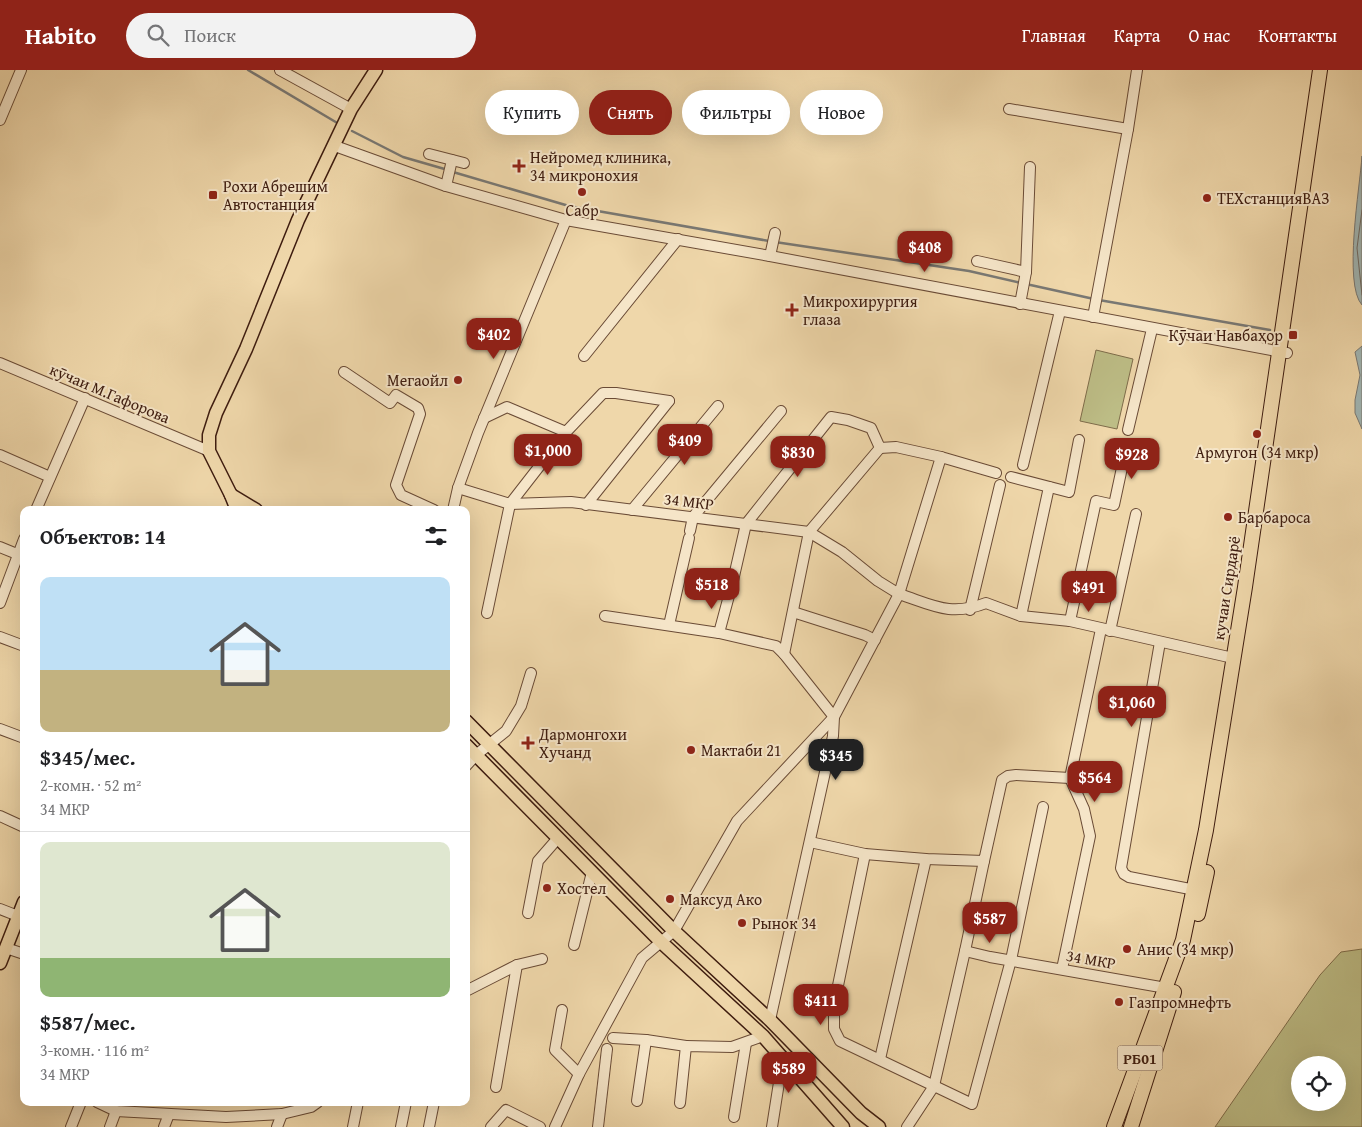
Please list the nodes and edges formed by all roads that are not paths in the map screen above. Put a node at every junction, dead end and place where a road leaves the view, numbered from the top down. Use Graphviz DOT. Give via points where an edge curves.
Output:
graph roads {
  1 [pos="20,70"];
  2 [pos="280,70"];
  3 [pos="376,70"];
  4 [pos="1137,70"];
  5 [pos="1320,70"];
  6 [pos="1328,70"];
  7 [pos="351,109"];
  8 [pos="1009,109"];
  9 [pos="1318,111"];
  10 [pos="0,120"];
  11 [pos="1128,129"];
  12 [pos="335,146"];
  13 [pos="429,154"];
  14 [pos="464,162"];
  15 [pos="451,167"];
  16 [pos="1030,167"];
  17 [pos="446,186"];
  18 [pos="566,220"];
  19 [pos="775,233"];
  20 [pos="678,239"];
  21 [pos="770,256"];
  22 [pos="977,261"];
  23 [pos="1026,272"];
  24 [pos="1020,304"];
  25 [pos="1060,311"];
  26 [pos="1093,317"];
  27 [pos="1152,329"];
  28 [pos="1283,353"];
  29 [pos="584,356"];
  30 [pos="0,364"];
  31 [pos="344,372"];
  32 [pos="85,398"];
  33 [pos="718,406"];
  34 [pos="781,411"];
  35 [pos="484,418"];
  36 [pos="1128,430"];
  37 [pos="566,432"];
  38 [pos="1079,440"];
  39 [pos="880,448"];
  40 [pos="1126,449"];
  41 [pos="209,451"];
  42 [pos="0,455"];
  43 [pos="940,457"];
  44 [pos="1023,465"];
  45 [pos="996,473"];
  46 [pos="50,477"];
  47 [pos="1011,477"];
  48 [pos="1000,485"];
  49 [pos="1049,487"];
  50 [pos="458,488"];
  51 [pos="231,495"];
  52 [pos="510,504"];
  53 [pos="586,505"];
  54 [pos="38,506"];
  55 [pos="230,506"];
  56 [pos="235,506"];
  57 [pos="249,506"];
  58 [pos="426,506"];
  59 [pos="454,506"];
  60 [pos="632,510"];
  61 [pos="1136,514"];
  62 [pos="693,517"];
  63 [pos="746,524"];
  64 [pos="809,532"];
  65 [pos="0,547"];
  66 [pos="20,548"];
  67 [pos="17,554"];
  68 [pos="900,594"];
  69 [pos="0,603"];
  70 [pos="970,610"];
  71 [pos="793,612"];
  72 [pos="487,613"];
  73 [pos="605,616"];
  74 [pos="1022,616"];
  75 [pos="1070,621"];
  76 [pos="669,626"];
  77 [pos="1105,630"];
  78 [pos="719,633"];
  79 [pos="0,637"];
  80 [pos="875,640"];
  81 [pos="1160,642"];
  82 [pos="20,644"];
  83 [pos="784,654"];
  84 [pos="1233,658"];
  85 [pos="531,673"];
  86 [pos="834,717"];
  87 [pos="470,725"];
  88 [pos="0,729"];
  89 [pos="20,736"];
  90 [pos="490,744"];
  91 [pos="470,749"];
  92 [pos="476,755"];
  93 [pos="470,762"];
  94 [pos="1070,778"];
  95 [pos="1043,807"];
  96 [pos="0,816"];
  97 [pos="20,825"];
  98 [pos="558,838"];
  99 [pos="810,842"];
  100 [pos="865,854"];
  101 [pos="926,859"];
  102 [pos="984,861"];
  103 [pos="592,872"];
  104 [pos="1195,890"];
  105 [pos="0,909"];
  106 [pos="20,911"];
  107 [pos="528,913"];
  108 [pos="18,916"];
  109 [pos="674,931"];
  110 [pos="661,942"];
  111 [pos="574,945"];
  112 [pos="6,948"];
  113 [pos="965,950"];
  114 [pos="20,953"];
  115 [pos="542,960"];
  116 [pos="1010,960"];
  117 [pos="0,963"];
  118 [pos="517,965"];
  119 [pos="1062,969"];
  120 [pos="1171,989"];
  121 [pos="470,990"];
  122 [pos="562,1010"];
  123 [pos="770,1020"];
  124 [pos="763,1036"];
  125 [pos="613,1038"];
  126 [pos="646,1040"];
  127 [pos="746,1043"];
  128 [pos="686,1046"];
  129 [pos="607,1049"];
  130 [pos="783,1057"];
  131 [pos="880,1059"];
  132 [pos="579,1074"];
  133 [pos="934,1086"];
  134 [pos="496,1087"];
  135 [pos="637,1101"];
  136 [pos="680,1103"];
  137 [pos="80,1106"];
  138 [pos="106,1106"];
  139 [pos="312,1106"];
  140 [pos="357,1106"];
  141 [pos="405,1106"];
  142 [pos="433,1106"];
  143 [pos="116,1111"];
  144 [pos="169,1114"];
  145 [pos="282,1114"];
  146 [pos="734,1117"];
  147 [pos="224,1122"];
  148 [pos="72,1127"];
  149 [pos="110,1127"];
  150 [pos="164,1127"];
  151 [pos="278,1127"];
  152 [pos="353,1127"];
  153 [pos="401,1127"];
  154 [pos="429,1127"];
  155 [pos="491,1127"];
  156 [pos="540,1127"];
  157 [pos="555,1127"];
  158 [pos="598,1127"];
  159 [pos="772,1127"];
  160 [pos="843,1127"];
  161 [pos="879,1127"];
  162 [pos="907,1127"];
  163 [pos="1114,1127"];
  164 [pos="1131,1127"];
  1 -- 10 [label="street"];
  2 -- 7 [label="street"];
  3 -- 7 [label="main road"];
  4 -- 11 [label="street"];
  5 -- 9 [label="highway, РБ01"];
  6 -- 9 [label="highway, РБ01"];
  7 -- 12 [label="main road"];
  8 -- 11 [label="street"];
  9 -- 28 [label="highway, РБ01" via="1308,200"];
  11 -- 26 [label="street"];
  12 -- 17 [label="street"];
  12 -- 41 [label="main road" via="298,220 246,350 216,414 209,435"];
  13 -- 15 [label="street"];
  14 -- 15 [label="street"];
  15 -- 17 [label="street"];
  16 -- 23 [label="street"];
  17 -- 18 [label="street"];
  18 -- 20 [label="street"];
  18 -- 35 [label="street"];
  19 -- 21 [label="street"];
  20 -- 21 [label="street"];
  20 -- 29 [label="street"];
  21 -- 24 [label="street"];
  22 -- 23 [label="street"];
  23 -- 24 [label="street"];
  24 -- 25 [label="street"];
  25 -- 26 [label="street"];
  25 -- 44 [label="street"];
  26 -- 27 [label="street"];
  27 -- 28 [label="street"];
  27 -- 36 [label="street"];
  28 -- 84 [label="highway, кучаи Сирдарё / РБ01"];
  28 -- 120 [label="highway, РБ01" via="1204,893"];
  30 -- 32 [label="street, кӯчаи М.Гафорова"];
  31 -- 58 [label="street" via="390,403 396,395 418,408 420,414 396,485 402,494"];
  32 -- 41 [label="street, кӯчаи М.Гафорова"];
  32 -- 46 [label="street"];
  33 -- 60 [label="street"];
  34 -- 62 [label="street"];
  35 -- 37 [label="street" via="507,407"];
  35 -- 50 [label="street"];
  37 -- 52 [label="street"];
  37 -- 53 [label="street" via="603,393 669,401"];
  38 -- 49 [label="street" via="1069,492"];
  39 -- 43 [label="street" via="896,447"];
  39 -- 63 [label="street" via="871,428 831,417"];
  39 -- 64 [label="street"];
  40 -- 75 [label="street" via="1114,505 1096,501"];
  41 -- 51 [label="main road"];
  42 -- 46 [label="street"];
  43 -- 45 [label="street"];
  43 -- 68 [label="street"];
  46 -- 54 [label="street"];
  47 -- 49 [label="street"];
  48 -- 70 [label="street"];
  49 -- 74 [label="street"];
  50 -- 52 [label="street, 34 МКР"];
  50 -- 59 [label="street"];
  51 -- 55 [label="main road"];
  51 -- 56 [label="main road"];
  51 -- 57 [label="main road"];
  52 -- 53 [label="street, 34 МКР" via="571,502"];
  52 -- 72 [label="street"];
  53 -- 60 [label="street, 34 МКР"];
  60 -- 62 [label="street, 34 МКР"];
  61 -- 77 [label="street"];
  62 -- 63 [label="street, 34 МКР"];
  62 -- 76 [label="street"];
  63 -- 64 [label="street, 34 МКР"];
  63 -- 78 [label="street"];
  64 -- 68 [label="street"];
  64 -- 71 [label="street"];
  65 -- 67 [label="street"];
  66 -- 67 [label="street"];
  67 -- 69 [label="street"];
  68 -- 70 [label="street" via="950,611"];
  68 -- 80 [label="street"];
  70 -- 74 [label="street" via="986,603"];
  71 -- 80 [label="street"];
  71 -- 83 [label="street"];
  73 -- 76 [label="street"];
  74 -- 75 [label="street"];
  75 -- 77 [label="street"];
  76 -- 78 [label="street"];
  77 -- 81 [label="street"];
  77 -- 94 [label="street"];
  78 -- 83 [label="street" via="776,646"];
  79 -- 82 [label="street"];
  80 -- 86 [label="street"];
  81 -- 84 [label="street"];
  81 -- 104 [label="street" via="1120,868 1129,877"];
  83 -- 86 [label="street"];
  84 -- 104 [label="highway, кучаи Сирдарё / РБ01"];
  85 -- 90 [label="street" via="521,706 506,731"];
  86 -- 99 [label="street" via="833,736"];
  86 -- 109 [label="street" via="737,821"];
  87 -- 90 [label="main road"];
  88 -- 89 [label="street"];
  90 -- 92 [label="street"];
  90 -- 109 [label="main road"];
  91 -- 92 [label="main road"];
  92 -- 93 [label="street"];
  92 -- 98 [label="main road"];
  94 -- 102 [label="street" via="1016,775 1002,780"];
  94 -- 119 [label="street" via="1084,809 1090,836"];
  95 -- 116 [label="street"];
  96 -- 97 [label="street"];
  98 -- 103 [label="main road"];
  98 -- 107 [label="street" via="538,861"];
  99 -- 100 [label="street"];
  99 -- 123 [label="street"];
  100 -- 101 [label="street"];
  100 -- 131 [label="street" via="834,1005 834,1028 840,1041"];
  101 -- 102 [label="street"];
  101 -- 131 [label="street"];
  102 -- 113 [label="street"];
  103 -- 110 [label="main road"];
  103 -- 111 [label="street"];
  104 -- 120 [label="highway, кучаи Сирдарё / РБ01"];
  105 -- 108 [label="street"];
  106 -- 108 [label="main road"];
  108 -- 112 [label="main road"];
  109 -- 110 [label="street"];
  109 -- 123 [label="main road"];
  110 -- 124 [label="main road"];
  110 -- 132 [label="street" via="642,958"];
  112 -- 114 [label="street"];
  112 -- 117 [label="main road"];
  113 -- 116 [label="street, 34 МКР"];
  113 -- 133 [label="street"];
  115 -- 118 [label="street"];
  116 -- 119 [label="street, 34 МКР"];
  116 -- 133 [label="street" via="972,1104"];
  118 -- 121 [label="street"];
  118 -- 134 [label="street"];
  119 -- 120 [label="street, 34 МКР"];
  120 -- 163 [label="highway, РБ01"];
  120 -- 164 [label="highway, РБ01"];
  122 -- 132 [label="street" via="555,1050"];
  123 -- 161 [label="main road" via="861,1113"];
  124 -- 127 [label="street"];
  124 -- 130 [label="main road"];
  125 -- 126 [label="street"];
  126 -- 128 [label="street"];
  126 -- 135 [label="street"];
  127 -- 128 [label="street" via="732,1047"];
  127 -- 146 [label="street"];
  128 -- 136 [label="street"];
  129 -- 158 [label="street"];
  130 -- 159 [label="street"];
  130 -- 160 [label="main road"];
  131 -- 133 [label="street"];
  132 -- 157 [label="street"];
  133 -- 162 [label="street"];
  137 -- 148 [label="street"];
  138 -- 143 [label="street"];
  139 -- 145 [label="street"];
  140 -- 152 [label="street"];
  141 -- 153 [label="street"];
  142 -- 154 [label="street"];
  143 -- 144 [label="street"];
  143 -- 149 [label="street"];
  144 -- 147 [label="street"];
  144 -- 150 [label="street"];
  145 -- 147 [label="street"];
  145 -- 151 [label="street"];
  155 -- 156 [label="street" via="506,1110"];
}
